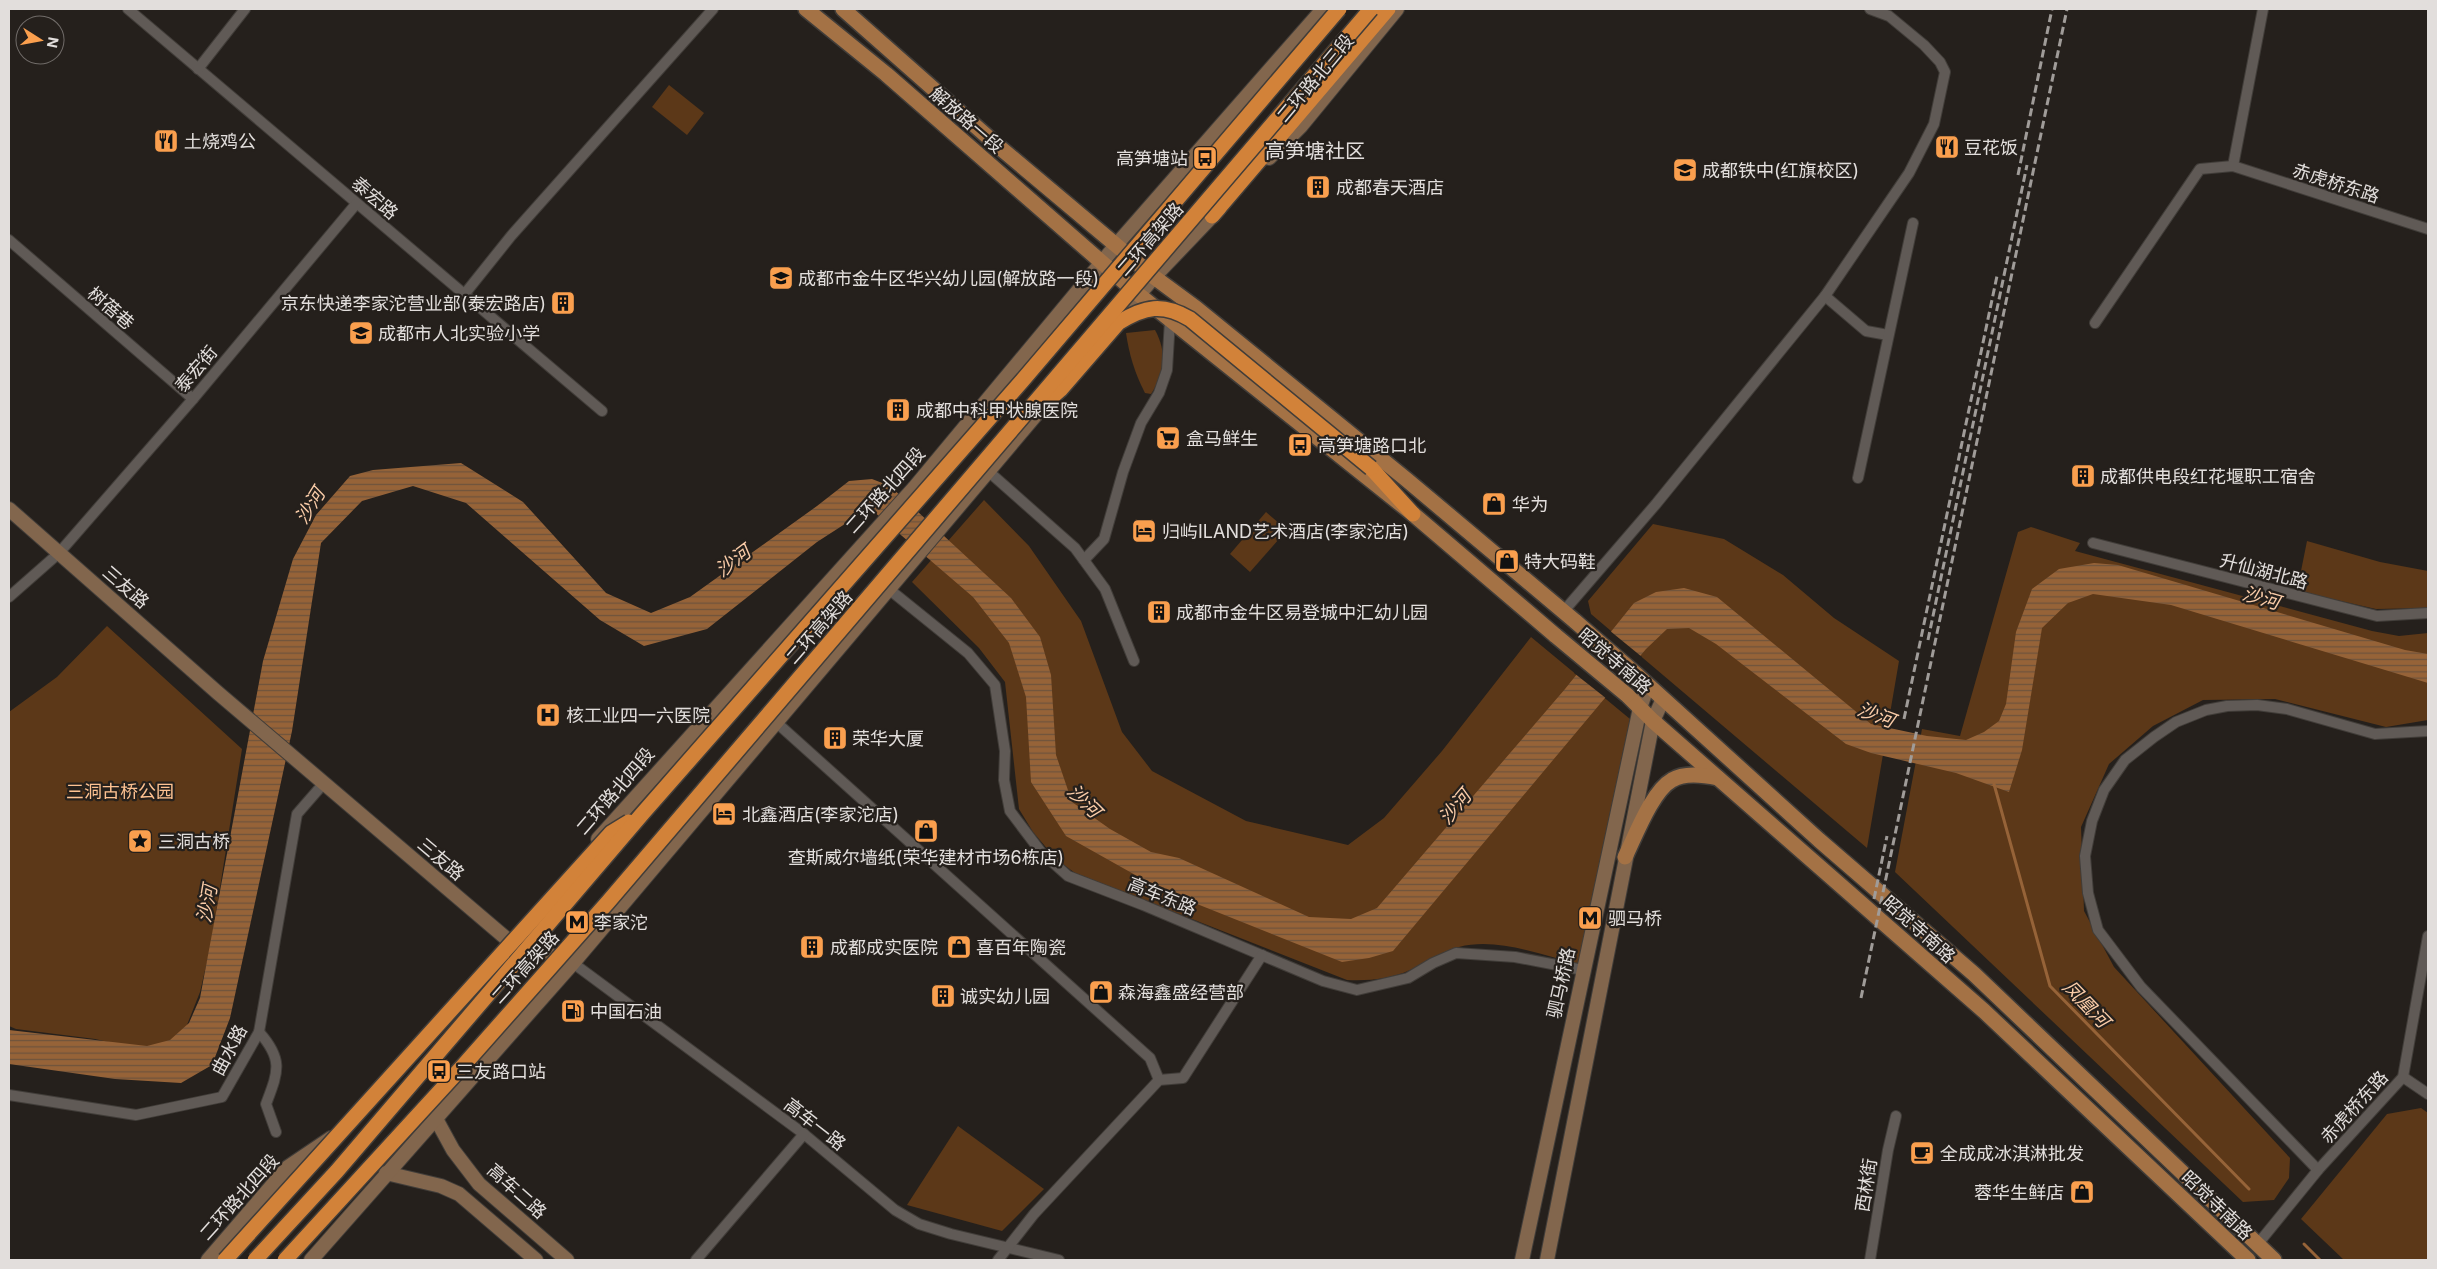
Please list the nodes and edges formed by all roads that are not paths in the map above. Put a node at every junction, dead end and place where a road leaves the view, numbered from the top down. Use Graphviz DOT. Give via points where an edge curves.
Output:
graph roads {
  1 [pos="128,9"];
  2 [pos="245,9"];
  3 [pos="713,9"];
  4 [pos="806,9"];
  5 [pos="843,9"];
  6 [pos="1323,9"];
  7 [pos="1339,9"];
  8 [pos="1371,9"];
  9 [pos="1388,9"];
  10 [pos="1397,9"];
  11 [pos="1870,9"];
  12 [pos="2263,9"];
  13 [pos="198,69"];
  14 [pos="2234,166"];
  15 [pos="356,204"];
  16 [pos="1212,216"];
  17 [pos="1913,224"];
  18 [pos="2428,229"];
  19 [pos="9,240"];
  20 [pos="1117,244"];
  21 [pos="1102,262"];
  22 [pos="1154,276"];
  23 [pos="1138,294"];
  24 [pos="464,296"];
  25 [pos="1825,296"];
  26 [pos="1170,320"];
  27 [pos="2095,323"];
  28 [pos="1888,335"];
  29 [pos="193,399"];
  30 [pos="602,411"];
  31 [pos="1001,442"];
  32 [pos="988,471"];
  33 [pos="1858,478"];
  34 [pos="9,509"];
  35 [pos="1413,514"];
  36 [pos="2093,543"];
  37 [pos="59,554"];
  38 [pos="1084,560"];
  39 [pos="890,590"];
  40 [pos="9,597"];
  41 [pos="1563,612"];
  42 [pos="2428,613"];
  43 [pos="1134,661"];
  44 [pos="1648,685"];
  45 [pos="1663,699"];
  46 [pos="1640,708"];
  47 [pos="1653,721"];
  48 [pos="777,723"];
  49 [pos="2428,731"];
  50 [pos="1719,778"];
  51 [pos="324,783"];
  52 [pos="643,813"];
  53 [pos="1625,857"];
  54 [pos="608,902"];
  55 [pos="2428,936"];
  56 [pos="508,940"];
  57 [pos="1262,955"];
  58 [pos="573,963"];
  59 [pos="1583,970"];
  60 [pos="259,1032"];
  61 [pos="2403,1077"];
  62 [pos="1159,1080"];
  63 [pos="2428,1094"];
  64 [pos="9,1095"];
  65 [pos="1896,1116"];
  66 [pos="435,1117"];
  67 [pos="276,1132"];
  68 [pos="804,1134"];
  69 [pos="2318,1170"];
  70 [pos="386,1173"];
  71 [pos="2257,1245"];
  72 [pos="1007,1249"];
  73 [pos="2245,1259"];
  74 [pos="208,1260"];
  75 [pos="225,1260"];
  76 [pos="255,1260"];
  77 [pos="285,1260"];
  78 [pos="298,1260"];
  79 [pos="311,1260"];
  80 [pos="536,1260"];
  81 [pos="567,1260"];
  82 [pos="696,1260"];
  83 [pos="998,1260"];
  84 [pos="1059,1260"];
  85 [pos="1522,1260"];
  86 [pos="1547,1260"];
  87 [pos="1870,1260"];
  88 [pos="2274,1260"];
  1 -- 13 [label="street, 泰宏路"];
  2 -- 13 [label="street"];
  3 -- 24 [label="street" via="511,236"];
  4 -- 21 [label="main road, 解放路一段" via="886,74"];
  5 -- 20 [label="main road, 解放路一段" via="998,146"];
  6 -- 20 [label="main road"];
  7 -- 52 [label="highway, 二环高架路, bridge" via="1022,381"];
  8 -- 31 [label="highway, 二环高架路, bridge"];
  9 -- 16 [label="highway"];
  10 -- 16 [label="main road, 二环路北三段" via="1301,126"];
  11 -- 25 [label="street" via="1889,16 1924,44 1945,72 1934,124 1909,173"];
  12 -- 14 [label="street"];
  13 -- 15 [label="street, 泰宏路"];
  14 -- 18 [label="street, 赤虎桥东路"];
  14 -- 27 [label="street" via="2200,169"];
  15 -- 24 [label="street, 泰宏路"];
  15 -- 29 [label="street, 泰宏街"];
  16 -- 22 [label="main road, 二环路北三段"];
  17 -- 28 [label="street"];
  19 -- 29 [label="street, 树蓓巷"];
  20 -- 21 [label="main road, 二环路北四段"];
  20 -- 22 [label="main road, 解放路一段"];
  21 -- 23 [label="main road, 解放路一段"];
  21 -- 56 [label="main road, 二环路北四段" via="914,488"];
  22 -- 23 [label="main road"];
  22 -- 41 [label="main road, 解放路一段" via="1399,474"];
  23 -- 26 [label="main road, 解放路一段"];
  23 -- 32 [label="main road"];
  24 -- 30 [label="street, 泰宏路"];
  25 -- 28 [label="street" via="1866,331"];
  25 -- 41 [label="street" via="1656,504"];
  26 -- 35 [label="main road, 解放路一段"];
  26 -- 38 [label="street" via="1168,370 1159,394 1141,423 1104,540"];
  28 -- 33 [label="street"];
  29 -- 37 [label="street, 泰宏街"];
  31 -- 35 [label="highway, bridge" via="1060,390 1118,323 1145,310 1166,308 1190,319 1371,468"];
  31 -- 54 [label="highway, 二环高架路, bridge"];
  32 -- 38 [label="street" via="1075,548"];
  32 -- 39 [label="main road"];
  34 -- 37 [label="main road, 三友路"];
  35 -- 46 [label="main road, 昭觉寺南路, bridge"];
  36 -- 42 [label="street, 升仙湖北路" via="2377,616"];
  37 -- 40 [label="street, 泰宏街"];
  37 -- 51 [label="main road, 三友路"];
  38 -- 43 [label="street" via="1105,589"];
  39 -- 48 [label="main road"];
  39 -- 57 [label="street, 高车东路" via="968,653 995,685 1010,811 1041,852 1068,876"];
  41 -- 44 [label="main road, 昭觉寺南路, bridge"];
  44 -- 45 [label="main road, 昭觉寺南路"];
  44 -- 46 [label="main road, 驷马桥路"];
  45 -- 47 [label="main road"];
  45 -- 71 [label="main road, 昭觉寺南路" via="1974,974"];
  46 -- 47 [label="main road, 昭觉寺南路"];
  46 -- 59 [label="main road, 驷马桥路"];
  47 -- 50 [label="main road, 昭觉寺南路"];
  47 -- 53 [label="main road"];
  48 -- 58 [label="main road"];
  48 -- 62 [label="street" via="1150,1058"];
  49 -- 69 [label="street" via="2375,734 2286,709 2256,705 2206,710 2176,722 2125,760 2104,790 2092,822 2085,856 2088,893 2098,930 2141,987"];
  50 -- 53 [label="main road" via="1688,775 1667,784 1648,810"];
  50 -- 73 [label="main road, 昭觉寺南路" via="1984,1011"];
  51 -- 56 [label="main road, 三友路"];
  51 -- 60 [label="street, 曲水路" via="296,814"];
  52 -- 75 [label="highway, bridge" via="611,833"];
  52 -- 76 [label="highway, 二环高架路, bridge" via="337,1171"];
  53 -- 86 [label="main road"];
  54 -- 77 [label="highway, 二环高架路, bridge"];
  54 -- 78 [label="highway, bridge" via="591,930"];
  55 -- 61 [label="street, 赤虎桥东路"];
  56 -- 58 [label="main road, 三友路"];
  56 -- 74 [label="main road, 二环路北四段" via="335,1135 288,1167"];
  57 -- 59 [label="street, 高车东路" via="1323,981 1357,990 1408,978 1456,954 1515,957"];
  57 -- 62 [label="street" via="1183,1078"];
  58 -- 66 [label="main road"];
  58 -- 68 [label="street, 高车一路"];
  59 -- 85 [label="main road, 驷马桥路"];
  60 -- 64 [label="street, 曲水路" via="222,1096 136,1115"];
  60 -- 67 [label="street" via="270,1045 278,1072 266,1104"];
  61 -- 63 [label="street"];
  61 -- 69 [label="street, 赤虎桥东路"];
  62 -- 72 [label="street" via="1034,1214"];
  65 -- 87 [label="street, 西林街"];
  66 -- 70 [label="main road"];
  66 -- 81 [label="main road, 高车二路" via="453,1150 479,1184"];
  68 -- 72 [label="street, 高车一路" via="895,1210 927,1226"];
  68 -- 82 [label="street"];
  69 -- 71 [label="street, 赤虎桥东路"];
  70 -- 79 [label="main road"];
  70 -- 80 [label="main road" via="441,1186 459,1194"];
  71 -- 88 [label="main road, 昭觉寺南路"];
  72 -- 83 [label="street"];
  72 -- 84 [label="street, 高车一路"];
}
